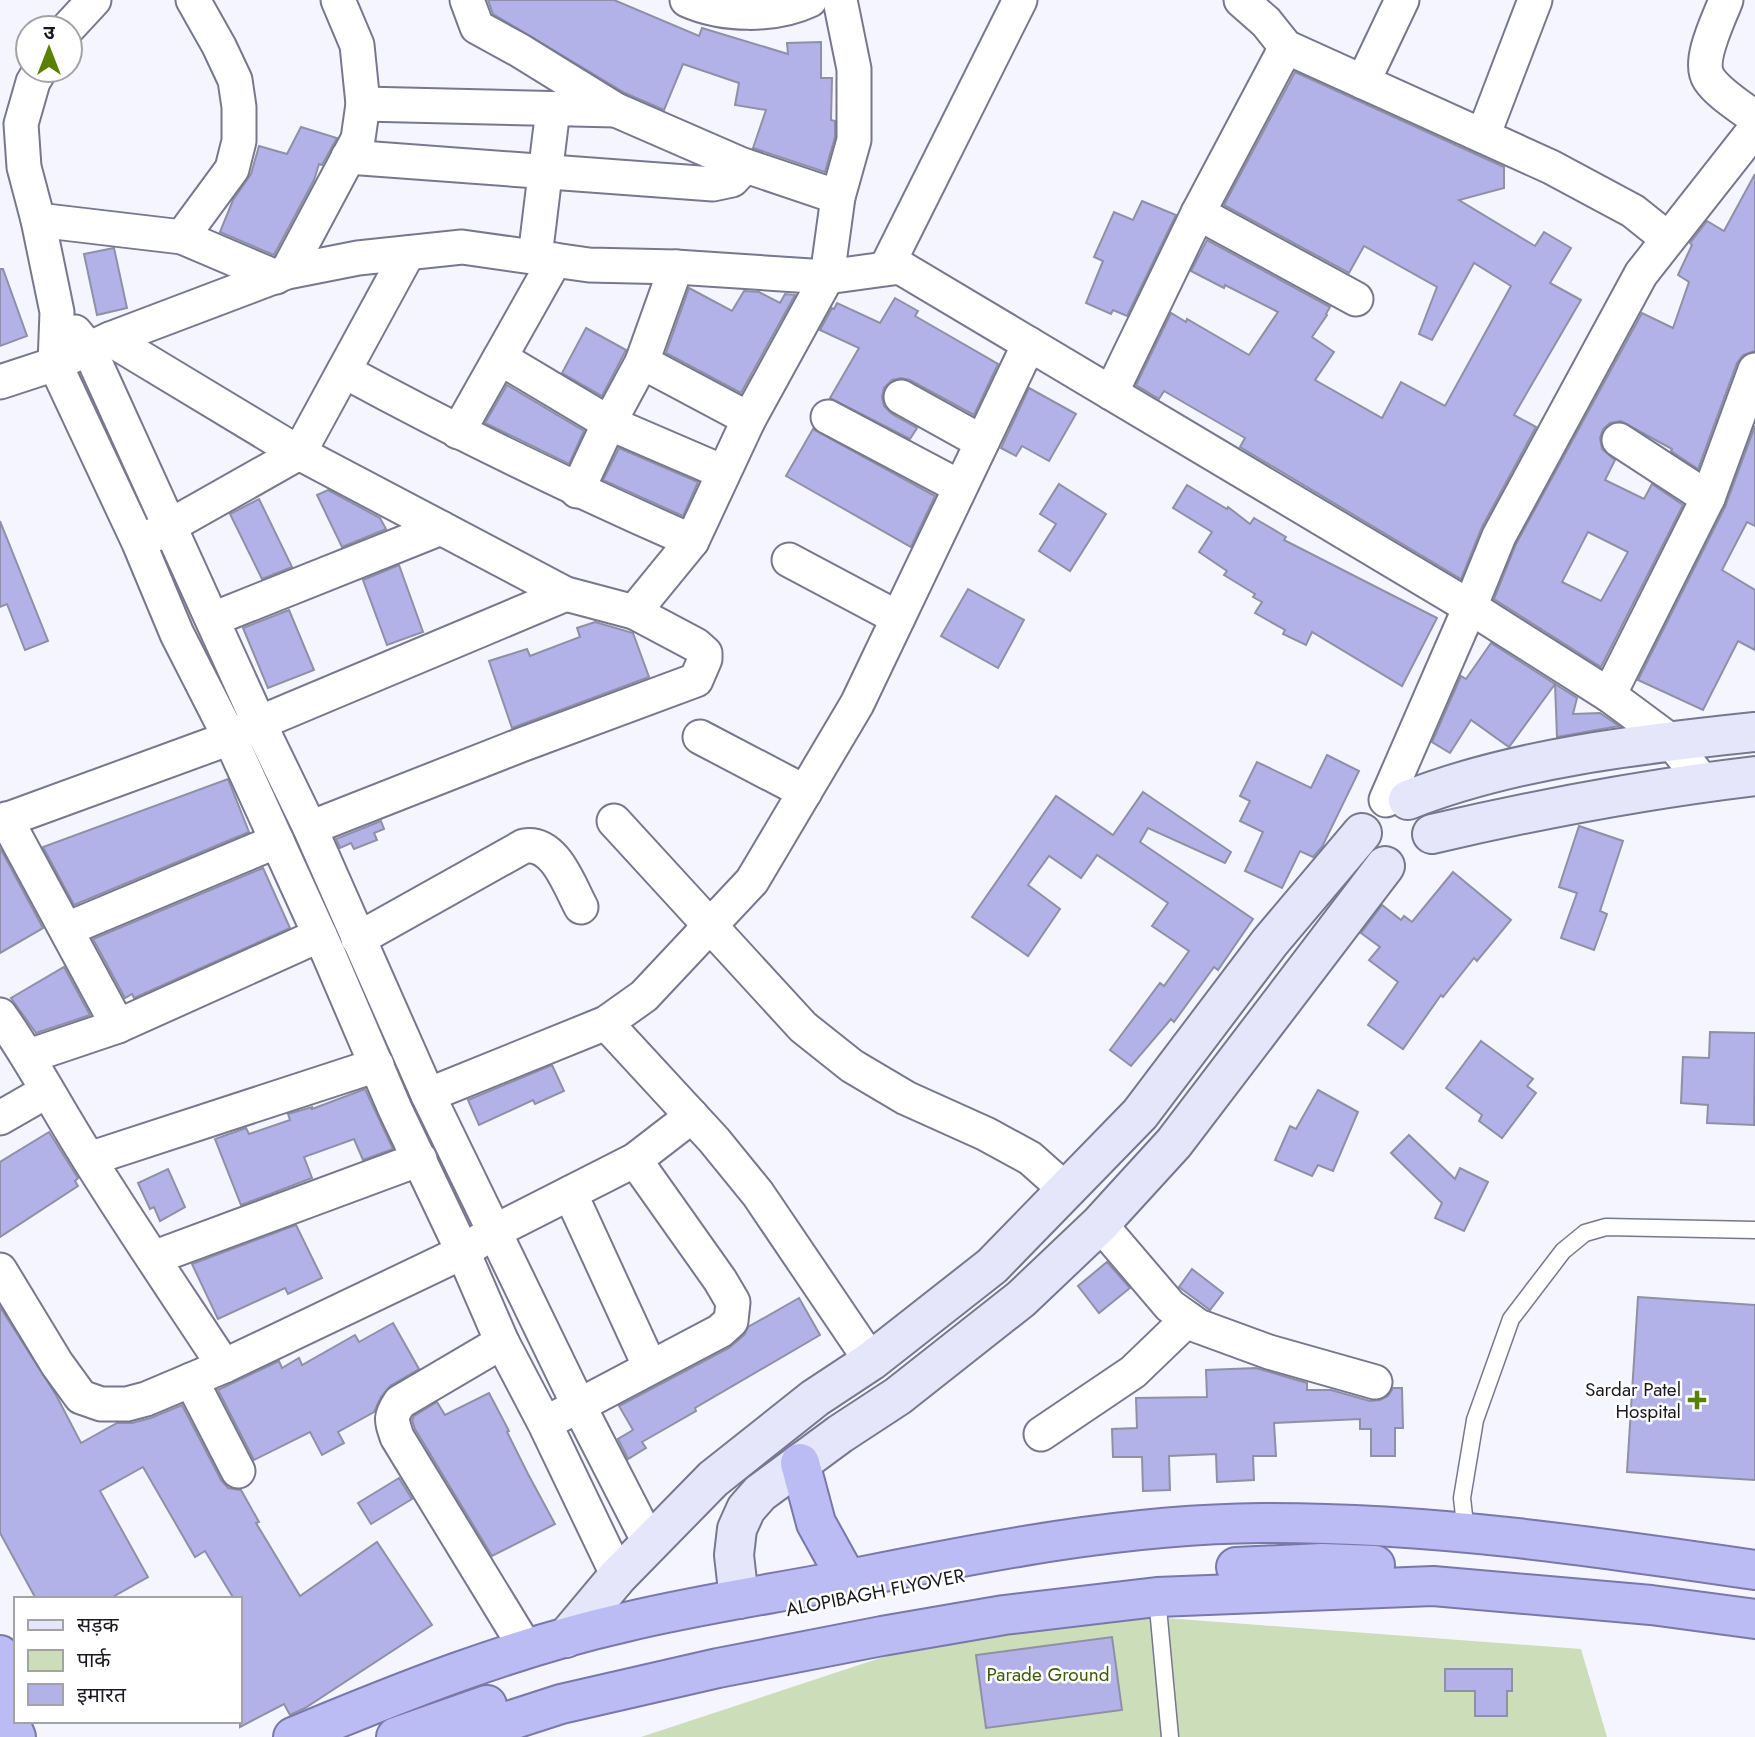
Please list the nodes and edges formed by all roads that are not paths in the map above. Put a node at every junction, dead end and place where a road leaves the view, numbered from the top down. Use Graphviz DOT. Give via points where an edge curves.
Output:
graph roads {
  1 [pos="94,0"];
  2 [pos="193,0"];
  3 [pos="338,0"];
  4 [pos="467,0"];
  5 [pos="687,0"];
  6 [pos="810,0"];
  7 [pos="840,0"];
  8 [pos="1020,0"];
  9 [pos="1402,0"];
  10 [pos="1535,0"];
  11 [pos="1726,0"];
  12 [pos="1256,5"];
  13 [pos="81,14"];
  14 [pos="1286,47"];
  15 [pos="1363,82"];
  16 [pos="32,84"];
  17 [pos="363,104"];
  18 [pos="552,109"];
  19 [pos="616,110"];
  20 [pos="1755,118"];
  21 [pos="1755,129"];
  22 [pos="11,130"];
  23 [pos="1483,136"];
  24 [pos="348,158"];
  25 [pos="746,166"];
  26 [pos="546,171"];
  27 [pos="838,197"];
  28 [pos="1198,213"];
  29 [pos="38,220"];
  30 [pos="182,237"];
  31 [pos="1668,239"];
  32 [pos="408,253"];
  33 [pos="545,258"];
  34 [pos="676,267"];
  35 [pos="886,268"];
  36 [pos="281,274"];
  37 [pos="827,277"];
  38 [pos="1356,299"];
  39 [pos="57,312"];
  40 [pos="100,344"];
  41 [pos="1029,344"];
  42 [pos="500,358"];
  43 [pos="642,362"];
  44 [pos="55,364"];
  45 [pos="1755,370"];
  46 [pos="344,371"];
  47 [pos="0,382"];
  48 [pos="1111,393"];
  49 [pos="901,397"];
  50 [pos="935,416"];
  51 [pos="828,417"];
  52 [pos="749,419"];
  53 [pos="609,423"];
  54 [pos="457,432"];
  55 [pos="1619,440"];
  56 [pos="982,442"];
  57 [pos="299,453"];
  58 [pos="906,458"];
  59 [pos="723,472"];
  60 [pos="960,487"];
  61 [pos="577,491"];
  62 [pos="1708,498"];
  63 [pos="171,526"];
  64 [pos="441,528"];
  65 [pos="692,541"];
  66 [pos="138,543"];
  67 [pos="789,561"];
  68 [pos="566,594"];
  69 [pos="1470,607"];
  70 [pos="634,612"];
  71 [pos="898,618"];
  72 [pos="213,619"];
  73 [pos="1609,695"];
  74 [pos="260,723"];
  75 [pos="1755,732"];
  76 [pos="700,737"];
  77 [pos="230,738"];
  78 [pos="1671,741"];
  79 [pos="1755,776"];
  80 [pos="1703,782"];
  81 [pos="805,792"];
  82 [pos="1397,800"];
  83 [pos="3,821"];
  84 [pos="614,821"];
  85 [pos="310,828"];
  86 [pos="1362,832"];
  87 [pos="1432,834"];
  88 [pos="276,841"];
  89 [pos="1385,866"];
  90 [pos="581,907"];
  91 [pos="710,925"];
  92 [pos="66,929"];
  93 [pos="320,935"];
  94 [pos="358,939"];
  95 [pos="1220,1009"];
  96 [pos="0,1014"];
  97 [pos="606,1023"];
  98 [pos="118,1026"];
  99 [pos="1256,1035"];
  100 [pos="29,1056"];
  101 [pos="377,1065"];
  102 [pos="47,1091"];
  103 [pos="428,1095"];
  104 [pos="692,1116"];
  105 [pos="0,1118"];
  106 [pos="89,1158"];
  107 [pos="420,1158"];
  108 [pos="635,1160"];
  109 [pos="1066,1191"];
  110 [pos="570,1193"];
  111 [pos="1100,1224"];
  112 [pos="1755,1230"];
  113 [pos="493,1232"];
  114 [pos="464,1252"];
  115 [pos="153,1258"];
  116 [pos="0,1270"];
  117 [pos="1188,1319"];
  118 [pos="502,1342"];
  119 [pos="871,1361"];
  120 [pos="224,1366"];
  121 [pos="650,1367"];
  122 [pos="191,1380"];
  123 [pos="1376,1382"];
  124 [pos="579,1406"];
  125 [pos="545,1424"];
  126 [pos="1041,1434"];
  127 [pos="800,1462"];
  128 [pos="238,1471"];
  129 [pos="689,1505"];
  130 [pos="737,1529"];
  131 [pos="650,1544"];
  132 [pos="1436,1558"];
  133 [pos="1755,1570"];
  134 [pos="618,1576"];
  135 [pos="847,1579"];
  136 [pos="1157,1597"];
  137 [pos="739,1599"];
  138 [pos="1755,1619"];
  139 [pos="566,1637"];
  140 [pos="527,1650"];
  141 [pos="0,1655"];
  142 [pos="14,1680"];
  143 [pos="0,1699"];
  144 [pos="16,1737"];
  145 [pos="293,1737"];
  146 [pos="330,1737"];
  147 [pos="396,1737"];
  148 [pos="459,1737"];
  149 [pos="1170,1737"];
  1 -- 13 [label="street"];
  2 -- 30 [label="street" via="235,80 239,141 232,169"];
  3 -- 17 [label="street" via="357,45"];
  4 -- 19 [label="street" via="477,27"];
  5 -- 6 [label="street" via="768,12"];
  7 -- 27 [label="street" via="854,69 854,140"];
  8 -- 35 [label="street"];
  9 -- 15 [label="street"];
  10 -- 23 [label="street"];
  11 -- 20 [label="street" via="1708,50 1706,75"];
  12 -- 14 [label="street"];
  14 -- 15 [label="street"];
  14 -- 28 [label="street"];
  15 -- 23 [label="street"];
  16 -- 22 [label="street"];
  17 -- 18 [label="street"];
  17 -- 24 [label="street" via="358,139"];
  18 -- 19 [label="street"];
  18 -- 26 [label="street"];
  19 -- 25 [label="street"];
  21 -- 31 [label="street"];
  22 -- 29 [label="street"];
  23 -- 31 [label="street" via="1633,211"];
  24 -- 26 [label="street"];
  24 -- 36 [label="street"];
  25 -- 26 [label="street" via="732,180 713,184"];
  25 -- 27 [label="street"];
  26 -- 33 [label="street"];
  27 -- 37 [label="street"];
  28 -- 38 [label="street"];
  28 -- 48 [label="street"];
  29 -- 30 [label="street"];
  29 -- 39 [label="street"];
  30 -- 36 [label="street"];
  31 -- 69 [label="street" via="1641,274 1499,536"];
  32 -- 33 [label="street" via="462,247"];
  32 -- 36 [label="street"];
  32 -- 46 [label="street"];
  33 -- 34 [label="street" via="589,265"];
  33 -- 42 [label="street"];
  34 -- 37 [label="street"];
  34 -- 43 [label="street"];
  35 -- 37 [label="street"];
  35 -- 41 [label="street" via="900,267"];
  36 -- 40 [label="street"];
  37 -- 52 [label="street"];
  39 -- 40 [label="street"];
  39 -- 44 [label="street"];
  40 -- 44 [label="street"];
  40 -- 57 [label="street"];
  40 -- 63 [label="street"];
  41 -- 48 [label="street"];
  41 -- 56 [label="street"];
  42 -- 53 [label="street"];
  42 -- 54 [label="street"];
  43 -- 52 [label="street"];
  43 -- 53 [label="street"];
  44 -- 47 [label="street"];
  44 -- 66 [label="street"];
  45 -- 62 [label="street"];
  46 -- 54 [label="street"];
  46 -- 57 [label="street"];
  48 -- 69 [label="street"];
  49 -- 50 [label="street"];
  50 -- 56 [label="street"];
  50 -- 58 [label="street"];
  51 -- 58 [label="street"];
  52 -- 59 [label="street"];
  53 -- 59 [label="street"];
  53 -- 61 [label="street"];
  54 -- 61 [label="street"];
  55 -- 62 [label="street"];
  56 -- 60 [label="street"];
  57 -- 63 [label="street"];
  57 -- 64 [label="street"];
  58 -- 60 [label="street"];
  59 -- 65 [label="street"];
  60 -- 71 [label="street"];
  61 -- 65 [label="street"];
  62 -- 73 [label="street"];
  63 -- 66 [label="street"];
  63 -- 72 [label="street"];
  64 -- 68 [label="street"];
  64 -- 72 [label="street"];
  65 -- 70 [label="street"];
  66 -- 77 [label="street" via="177,634"];
  67 -- 71 [label="street"];
  68 -- 70 [label="street"];
  68 -- 74 [label="street"];
  69 -- 73 [label="street"];
  69 -- 82 [label="street"];
  70 -- 85 [label="street" via="705,653 696,680"];
  71 -- 81 [label="street" via="857,704"];
  72 -- 74 [label="street"];
  73 -- 78 [label="street"];
  74 -- 77 [label="street"];
  74 -- 85 [label="street"];
  75 -- 78 [label="main road"];
  76 -- 81 [label="street"];
  77 -- 83 [label="street"];
  77 -- 88 [label="street"];
  78 -- 80 [label="street"];
  78 -- 82 [label="main road" via="1515,769"];
  79 -- 80 [label="main road"];
  80 -- 87 [label="main road" via="1524,812"];
  81 -- 91 [label="street" via="752,881"];
  82 -- 86 [label="main road" via="1369,812"];
  82 -- 87 [label="main road" via="1425,813"];
  83 -- 92 [label="street"];
  84 -- 91 [label="street"];
  85 -- 94 [label="street"];
  86 -- 89 [label="main road" via="1368,853"];
  86 -- 95 [label="main road"];
  87 -- 89 [label="main road" via="1417,862 1407,867"];
  88 -- 92 [label="street"];
  88 -- 93 [label="street"];
  89 -- 99 [label="main road"];
  90 -- 94 [label="street" via="556,861 543,849 524,846"];
  91 -- 97 [label="street" via="644,996"];
  91 -- 109 [label="street" via="803,1027 852,1066 906,1098 1030,1158"];
  92 -- 98 [label="street"];
  93 -- 98 [label="street"];
  93 -- 101 [label="street"];
  94 -- 103 [label="street"];
  95 -- 99 [label="main road"];
  95 -- 109 [label="main road" via="1140,1114"];
  96 -- 100 [label="street"];
  97 -- 103 [label="street"];
  97 -- 104 [label="street"];
  98 -- 100 [label="street"];
  99 -- 111 [label="main road" via="1174,1143"];
  100 -- 102 [label="street"];
  101 -- 106 [label="street"];
  101 -- 107 [label="street"];
  102 -- 105 [label="street"];
  102 -- 106 [label="street"];
  103 -- 113 [label="street"];
  104 -- 108 [label="street"];
  104 -- 119 [label="street" via="758,1194"];
  106 -- 115 [label="street"];
  107 -- 114 [label="street"];
  107 -- 115 [label="street"];
  108 -- 110 [label="street"];
  108 -- 121 [label="street" via="733,1302 731,1321 720,1331"];
  109 -- 119 [label="main road" via="992,1266"];
  110 -- 113 [label="street"];
  110 -- 121 [label="street"];
  111 -- 117 [label="street" via="1170,1306"];
  111 -- 127 [label="main road" via="1021,1299 898,1396"];
  112 -- 132 [label="lane" via="1606,1227 1585,1233 1563,1251 1511,1319 1475,1420 1462,1498"];
  113 -- 114 [label="street"];
  113 -- 124 [label="street"];
  114 -- 118 [label="street"];
  114 -- 120 [label="street"];
  115 -- 120 [label="street"];
  116 -- 122 [label="street" via="80,1397 101,1404 127,1404"];
  117 -- 123 [label="street" via="1269,1352"];
  117 -- 126 [label="street" via="1133,1373"];
  118 -- 125 [label="street"];
  118 -- 140 [label="street" via="400,1402 392,1422"];
  119 -- 129 [label="main road" via="815,1398 713,1479"];
  120 -- 122 [label="street"];
  121 -- 124 [label="street"];
  122 -- 128 [label="street"];
  124 -- 125 [label="street"];
  124 -- 131 [label="street"];
  125 -- 134 [label="street"];
  127 -- 130 [label="main road" via="760,1493"];
  127 -- 135 [label="highway" via="816,1523"];
  129 -- 130 [label="main road"];
  129 -- 131 [label="main road"];
  130 -- 137 [label="main road" via="734,1555"];
  131 -- 134 [label="main road"];
  132 -- 133 [label="highway"];
  132 -- 135 [label="highway" via="1363,1524 1172,1526 1067,1538"];
  132 -- 136 [label="highway" via="1360,1589"];
  132 -- 138 [label="highway" via="1651,1605"];
  132 -- 146 [label="highway, ALOPIBAGH FLYOVER" via="1318,1541 1108,1553 1024,1564 603,1648 462,1685"];
  132 -- 147 [label="highway, ALOPIBAGH FLYOVER" via="1217,1568 1096,1579 976,1597 587,1675"];
  134 -- 139 [label="main road"];
  135 -- 137 [label="highway"];
  136 -- 148 [label="highway" via="1004,1615 718,1668 561,1704"];
  136 -- 149 [label="lane"];
  137 -- 139 [label="highway"];
  139 -- 140 [label="highway"];
  140 -- 145 [label="highway" via="415,1686"];
  141 -- 142 [label="highway"];
  143 -- 144 [label="highway"];
}
